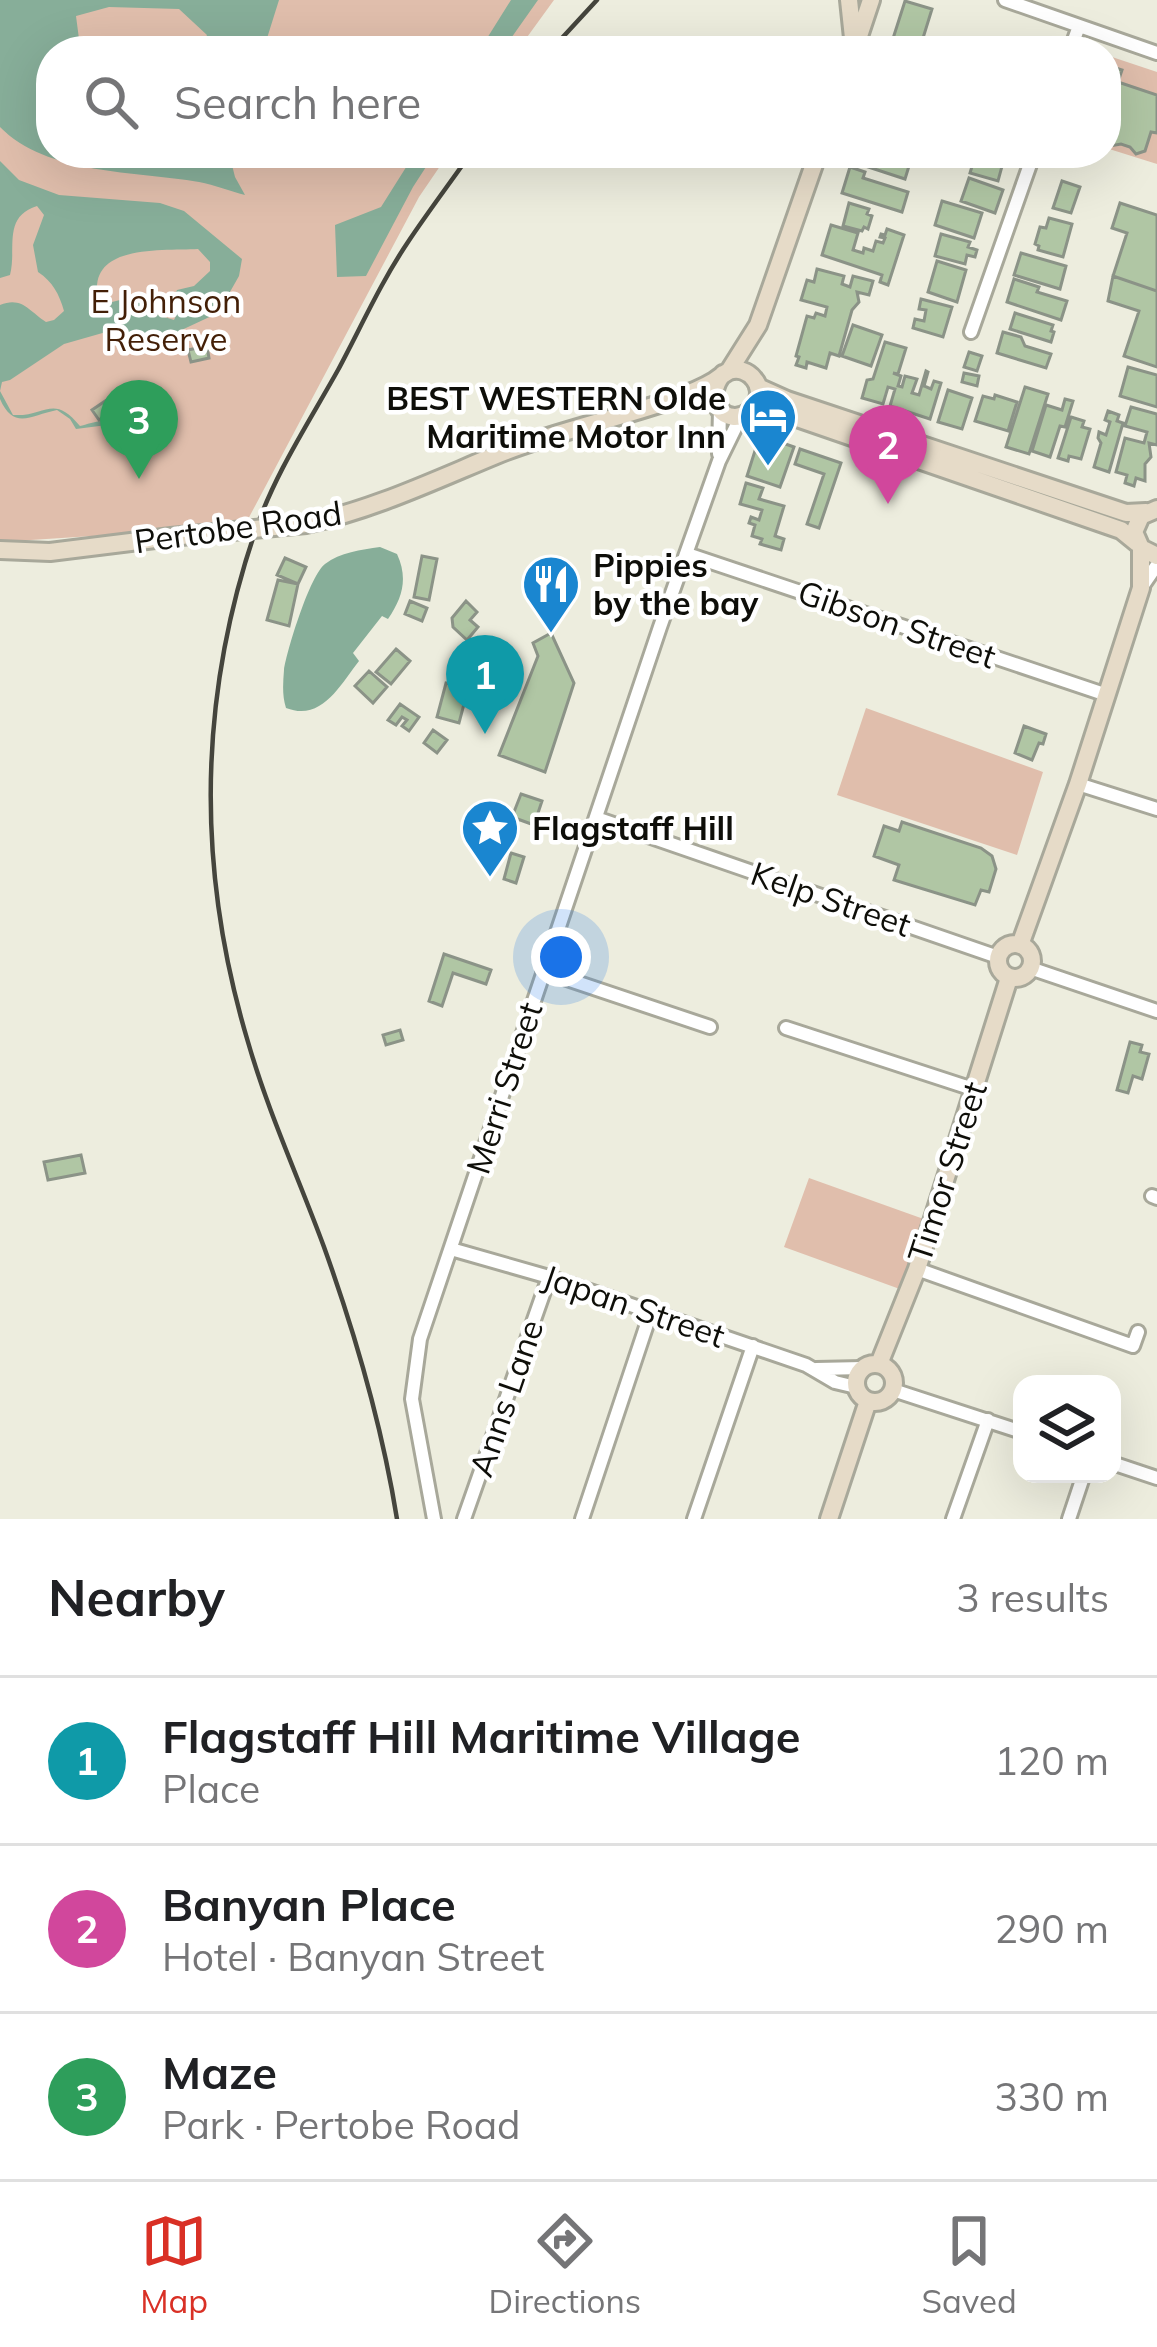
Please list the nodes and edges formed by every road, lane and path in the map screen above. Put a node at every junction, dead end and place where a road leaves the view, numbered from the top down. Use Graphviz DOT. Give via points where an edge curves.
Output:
graph roads {
  1 [pos="849,0"];
  2 [pos="872,0"];
  3 [pos="1005,0"];
  4 [pos="1079,26"];
  5 [pos="853,36"];
  6 [pos="859,36"];
  7 [pos="1075,36"];
  8 [pos="1108,36"];
  9 [pos="1121,41"];
  10 [pos="1157,53"];
  11 [pos="813,168"];
  12 [pos="1029,168"];
  13 [pos="758,325"];
  14 [pos="971,332"];
  15 [pos="726,373"];
  16 [pos="757,383"];
  17 [pos="674,399"];
  18 [pos="718,407"];
  19 [pos="747,413"];
  20 [pos="719,461"];
  21 [pos="1013,483"];
  22 [pos="1153,509"];
  23 [pos="1145,549"];
  24 [pos="0,550"];
  25 [pos="687,554"];
  26 [pos="1157,566"];
  27 [pos="1141,588"];
  28 [pos="1107,695"];
  29 [pos="1078,784"];
  30 [pos="1157,809"];
  31 [pos="596,818"];
  32 [pos="1020,945"];
  33 [pos="998,957"];
  34 [pos="1030,968"];
  35 [pos="543,970"];
  36 [pos="1010,978"];
  37 [pos="1157,1011"];
  38 [pos="710,1027"];
  39 [pos="786,1028"];
  40 [pos="974,1089"];
  41 [pos="451,1249"];
  42 [pos="916,1269"];
  43 [pos="549,1277"];
  44 [pos="651,1312"];
  45 [pos="1138,1332"];
  46 [pos="753,1346"];
  47 [pos="871,1366"];
  48 [pos="815,1369"];
  49 [pos="893,1390"];
  50 [pos="862,1394"];
  51 [pos="988,1420"];
  52 [pos="1013,1429"];
  53 [pos="1121,1465"];
  54 [pos="1157,1478"];
  55 [pos="1081,1483"];
  56 [pos="434,1519"];
  57 [pos="464,1519"];
  58 [pos="582,1519"];
  59 [pos="694,1519"];
  60 [pos="829,1519"];
  61 [pos="952,1519"];
  62 [pos="1069,1519"];
  1 -- 5 [label="street"];
  2 -- 6 [label="street"];
  3 -- 4 [label="street"];
  4 -- 7 [label="street"];
  4 -- 8 [label="street"];
  9 -- 10 [label="street"];
  11 -- 13 [label="street"];
  12 -- 14 [label="street"];
  13 -- 15 [label="street"];
  13 -- 16 [label="street"];
  15 -- 16 [label="street" via="743,371"];
  15 -- 17 [label="street, Pertobe Road"];
  15 -- 18 [label="street" via="714,386"];
  16 -- 19 [label="street" via="758,399"];
  16 -- 21 [label="street"];
  17 -- 18 [label="street, Pertobe Road"];
  17 -- 24 [label="street, Pertobe Road, bridge" via="306,524 50,552"];
  18 -- 19 [label="street"];
  18 -- 20 [label="street, Merri Street"];
  19 -- 20 [label="street, Merri Street"];
  19 -- 21 [label="street" via="771,409"];
  20 -- 25 [label="street, Merri Street"];
  21 -- 22 [label="street" via="1126,513"];
  21 -- 23 [label="street" via="1121,530"];
  22 -- 23 [label="street" via="1135,526"];
  23 -- 27 [label="street"];
  25 -- 28 [label="street, Gibson Street"];
  25 -- 31 [label="street, Merri Street"];
  26 -- 27 [label="street"];
  27 -- 28 [label="street"];
  28 -- 29 [label="street"];
  29 -- 30 [label="street"];
  29 -- 32 [label="street"];
  31 -- 33 [label="street, Kelp Street"];
  31 -- 35 [label="street, Merri Street"];
  32 -- 33 [label="street"];
  32 -- 34 [label="street"];
  33 -- 36 [label="street"];
  34 -- 36 [label="street"];
  34 -- 37 [label="street"];
  35 -- 38 [label="street"];
  35 -- 41 [label="street, Merri Street"];
  36 -- 40 [label="street, Timor Street"];
  39 -- 40 [label="street"];
  40 -- 42 [label="street, Timor Street"];
  41 -- 43 [label="street, Japan Street"];
  41 -- 56 [label="street, Merri Street" via="412,1382"];
  42 -- 45 [label="street" via="1132,1346"];
  42 -- 47 [label="street, Timor Street"];
  43 -- 44 [label="street, Japan Street"];
  43 -- 57 [label="street, Anns Lane"];
  44 -- 46 [label="street, Japan Street"];
  44 -- 58 [label="street"];
  46 -- 48 [label="street, Japan Street"];
  46 -- 59 [label="street"];
  47 -- 48 [label="street, Japan Street"];
  47 -- 49 [label="street" via="891,1373"];
  47 -- 50 [label="street" via="857,1376"];
  48 -- 50 [label="street, Japan Street"];
  49 -- 50 [label="street" via="885,1400"];
  49 -- 51 [label="street"];
  50 -- 60 [label="street"];
  51 -- 52 [label="street"];
  51 -- 61 [label="street"];
  53 -- 54 [label="street"];
  55 -- 62 [label="street"];
}
